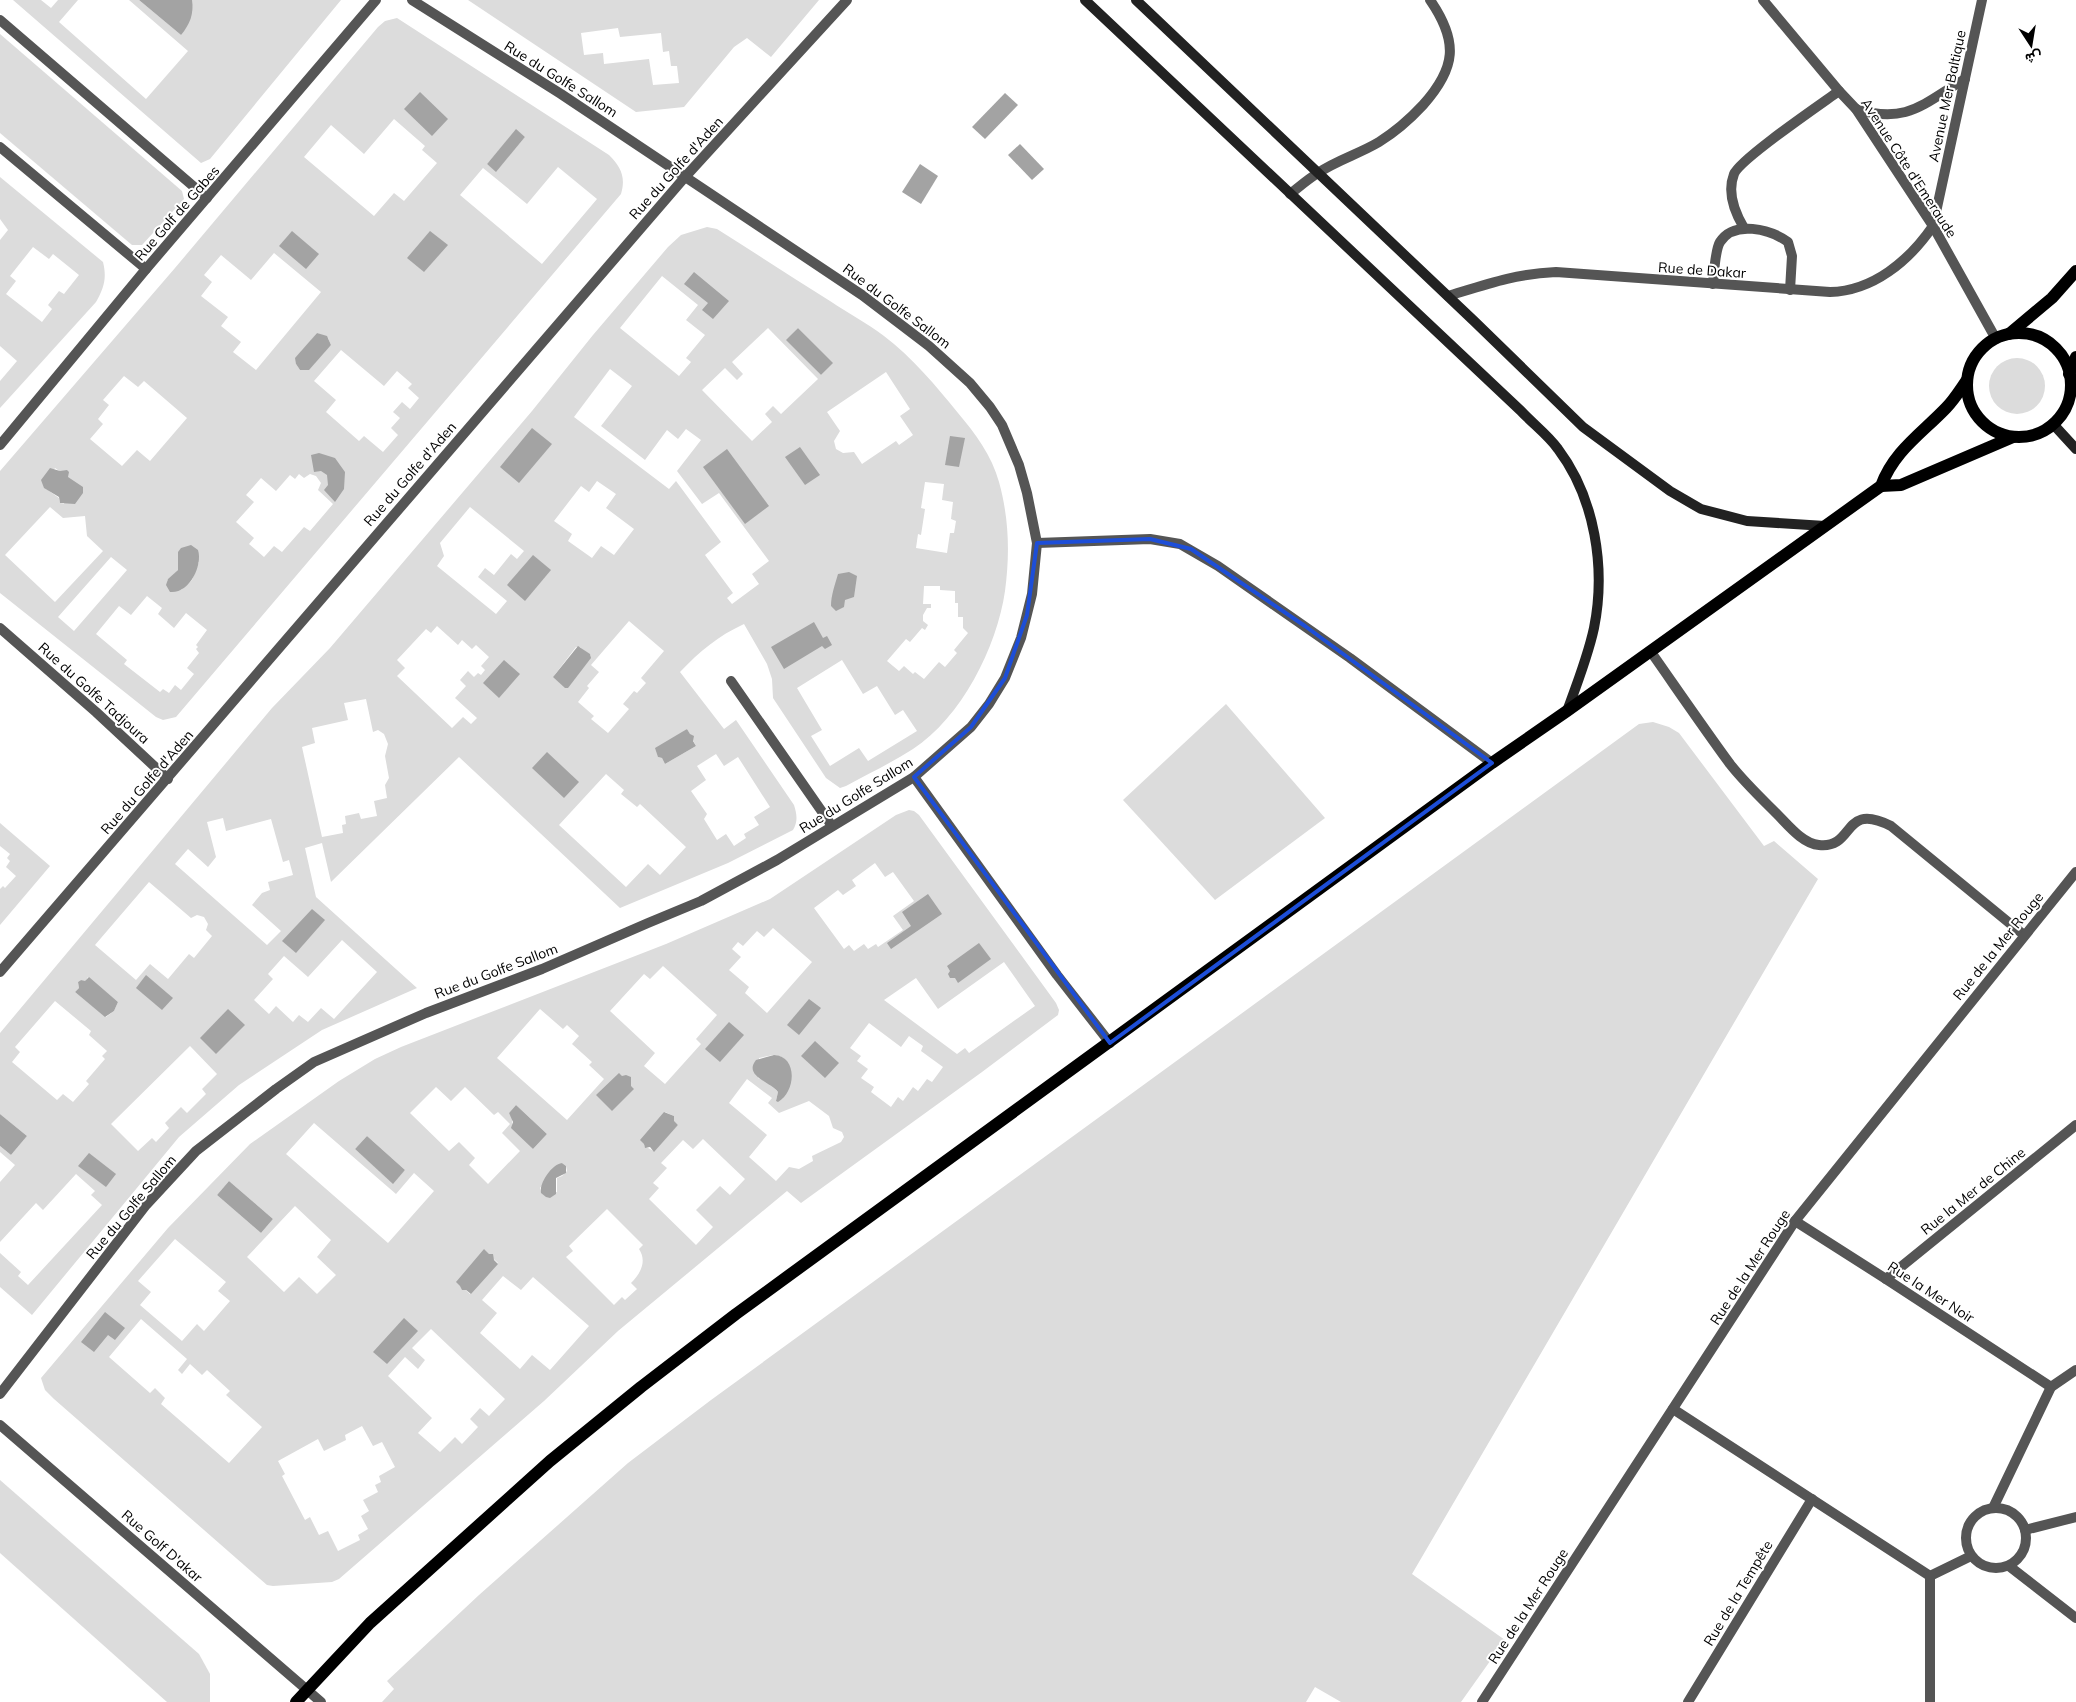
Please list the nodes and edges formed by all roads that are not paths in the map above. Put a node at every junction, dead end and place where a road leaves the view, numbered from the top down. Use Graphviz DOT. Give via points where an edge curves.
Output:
graph roads {
  1 [pos="376,0"];
  2 [pos="412,0"];
  3 [pos="847,0"];
  4 [pos="1085,0"];
  5 [pos="1136,0"];
  6 [pos="1430,0"];
  7 [pos="1763,0"];
  8 [pos="1982,0"];
  9 [pos="0,20"];
  10 [pos="1965,79"];
  11 [pos="1839,91"];
  12 [pos="1856,109"];
  13 [pos="0,147"];
  14 [pos="1318,173"];
  15 [pos="685,177"];
  16 [pos="1290,194"];
  17 [pos="208,198"];
  18 [pos="1932,226"];
  19 [pos="1744,228"];
  20 [pos="146,269"];
  21 [pos="2076,271"];
  22 [pos="1713,284"];
  23 [pos="1790,290"];
  24 [pos="1448,296"];
  25 [pos="2009,334"];
  26 [pos="1996,339"];
  27 [pos="2076,357"];
  28 [pos="2069,374"];
  29 [pos="1967,380"];
  30 [pos="2053,424"];
  31 [pos="2013,437"];
  32 [pos="0,445"];
  33 [pos="2076,449"];
  34 [pos="1881,486"];
  35 [pos="1825,526"];
  36 [pos="1037,543"];
  37 [pos="0,628"];
  38 [pos="1651,652"];
  39 [pos="730,681"];
  40 [pos="1568,711"];
  41 [pos="1492,763"];
  42 [pos="914,777"];
  43 [pos="168,779"];
  44 [pos="832,826"];
  45 [pos="2076,872"];
  46 [pos="2024,935"];
  47 [pos="0,972"];
  48 [pos="1110,1043"];
  49 [pos="2076,1125"];
  50 [pos="1795,1222"];
  51 [pos="1886,1279"];
  52 [pos="2076,1370"];
  53 [pos="2051,1387"];
  54 [pos="0,1394"];
  55 [pos="1673,1409"];
  56 [pos="0,1425"];
  57 [pos="1812,1499"];
  58 [pos="1992,1508"];
  59 [pos="2076,1518"];
  60 [pos="2025,1530"];
  61 [pos="1970,1556"];
  62 [pos="2009,1566"];
  63 [pos="1930,1576"];
  64 [pos="2076,1618"];
  65 [pos="306,1689"];
  66 [pos="296,1702"];
  67 [pos="321,1702"];
  68 [pos="1482,1702"];
  69 [pos="1688,1702"];
  70 [pos="1930,1702"];
  1 -- 17 [label="street, Rue Golf de Gabes"];
  2 -- 15 [label="street, Rue du Golfe Sallom"];
  3 -- 15 [label="street, Rue du Golfe d'Aden"];
  4 -- 16 [label="main road"];
  5 -- 14 [label="main road"];
  6 -- 14 [label="street" via="1442,17 1448,37 1450,58 1444,78 1417,111 1386,137"];
  7 -- 11 [label="street, Avenue Côte d'Emeraude"];
  8 -- 10 [label="street, Avenue Mer Baltique"];
  9 -- 17 [label="street"];
  10 -- 12 [label="street" via="1925,105 1907,112 1890,116"];
  10 -- 18 [label="street, Avenue Mer Baltique"];
  11 -- 12 [label="street, Avenue Côte d'Emeraude"];
  11 -- 19 [label="street" via="1760,149 1736,171 1731,188 1737,215"];
  12 -- 18 [label="street, Avenue Côte d'Emeraude"];
  13 -- 20 [label="street"];
  14 -- 16 [label="street"];
  14 -- 24 [label="main road"];
  15 -- 36 [label="street, Rue du Golfe Sallom" via="862,295 929,346 970,383 990,407 1011,444 1027,493"];
  15 -- 43 [label="street, Rue du Golfe d'Aden"];
  16 -- 40 [label="main road" via="1527,417 1558,448 1577,480 1595,539 1599,575 1592,636"];
  17 -- 20 [label="street, Rue Golf de Gabes"];
  18 -- 23 [label="street, Rue de Dakar" via="1922,242 1896,266 1860,288 1846,292"];
  18 -- 26 [label="street, Avenue Côte d'Emeraude"];
  19 -- 22 [label="street" via="1728,233 1720,242"];
  19 -- 23 [label="street" via="1772,233 1788,242 1792,256"];
  20 -- 32 [label="street, Rue Golf de Gabes"];
  21 -- 25 [label="main road" via="2052,298"];
  22 -- 23 [label="street, Rue de Dakar"];
  22 -- 24 [label="street, Rue de Dakar" via="1556,272 1526,273"];
  24 -- 35 [label="main road" via="1583,428 1670,491 1701,509 1747,521"];
  25 -- 26 [label="main road"];
  25 -- 28 [label="main road" via="2033,335 2046,341 2063,358"];
  26 -- 29 [label="main road" via="1976,356"];
  27 -- 28 [label="main road"];
  28 -- 30 [label="main road" via="2068,401"];
  29 -- 31 [label="main road" via="1971,405 1980,420 1995,431"];
  29 -- 34 [label="main road" via="1946,408 1900,452 1887,469"];
  30 -- 31 [label="main road" via="2032,435"];
  30 -- 33 [label="main road"];
  31 -- 34 [label="main road" via="1900,485"];
  34 -- 35 [label="main road"];
  35 -- 38 [label="main road"];
  36 -- 41 [label="street" via="1150,539 1191,549 1305,626"];
  36 -- 42 [label="street, Rue du Golfe Sallom" via="1032,594 1021,638 1005,678 971,727"];
  37 -- 43 [label="street, Rue du Golfe Tadjoura"];
  38 -- 40 [label="main road"];
  38 -- 46 [label="street" via="1731,765 1788,826 1808,842 1820,845 1834,843 1856,821 1866,817 1877,818 1892,826"];
  39 -- 44 [label="street"];
  40 -- 41 [label="main road"];
  41 -- 48 [label="main road"];
  42 -- 44 [label="street, Rue du Golfe Sallom"];
  42 -- 48 [label="street" via="1057,976"];
  43 -- 47 [label="street, Rue du Golfe d'Aden"];
  44 -- 54 [label="street, Rue du Golfe Sallom" via="777,860 701,900 314,1062 196,1151 146,1205"];
  45 -- 46 [label="street, Rue de la Mer Rouge"];
  46 -- 50 [label="street, Rue de la Mer Rouge"];
  48 -- 65 [label="main road" via="744,1308 641,1387 550,1461 370,1623"];
  49 -- 51 [label="street, Rue la Mer de Chine"];
  50 -- 51 [label="street, Rue la Mer Noir"];
  50 -- 55 [label="street, Rue de la Mer Rouge"];
  51 -- 53 [label="street, Rue la Mer Noir"];
  52 -- 53 [label="street"];
  53 -- 58 [label="street"];
  55 -- 57 [label="street"];
  55 -- 68 [label="street, Rue de la Mer Rouge"];
  56 -- 65 [label="street, Rue Golf D'akar"];
  57 -- 63 [label="street"];
  57 -- 69 [label="street, Rue de la Tempête"];
  58 -- 60 [label="street" via="2013,1513"];
  58 -- 61 [label="street" via="1982,1511 1968,1526 1965,1536"];
  59 -- 60 [label="street"];
  60 -- 62 [label="street" via="2023,1551"];
  61 -- 62 [label="street" via="1988,1568"];
  61 -- 63 [label="street"];
  62 -- 64 [label="street"];
  63 -- 70 [label="street"];
  65 -- 66 [label="main road"];
  65 -- 67 [label="street, Rue Golf D'akar"];
}
